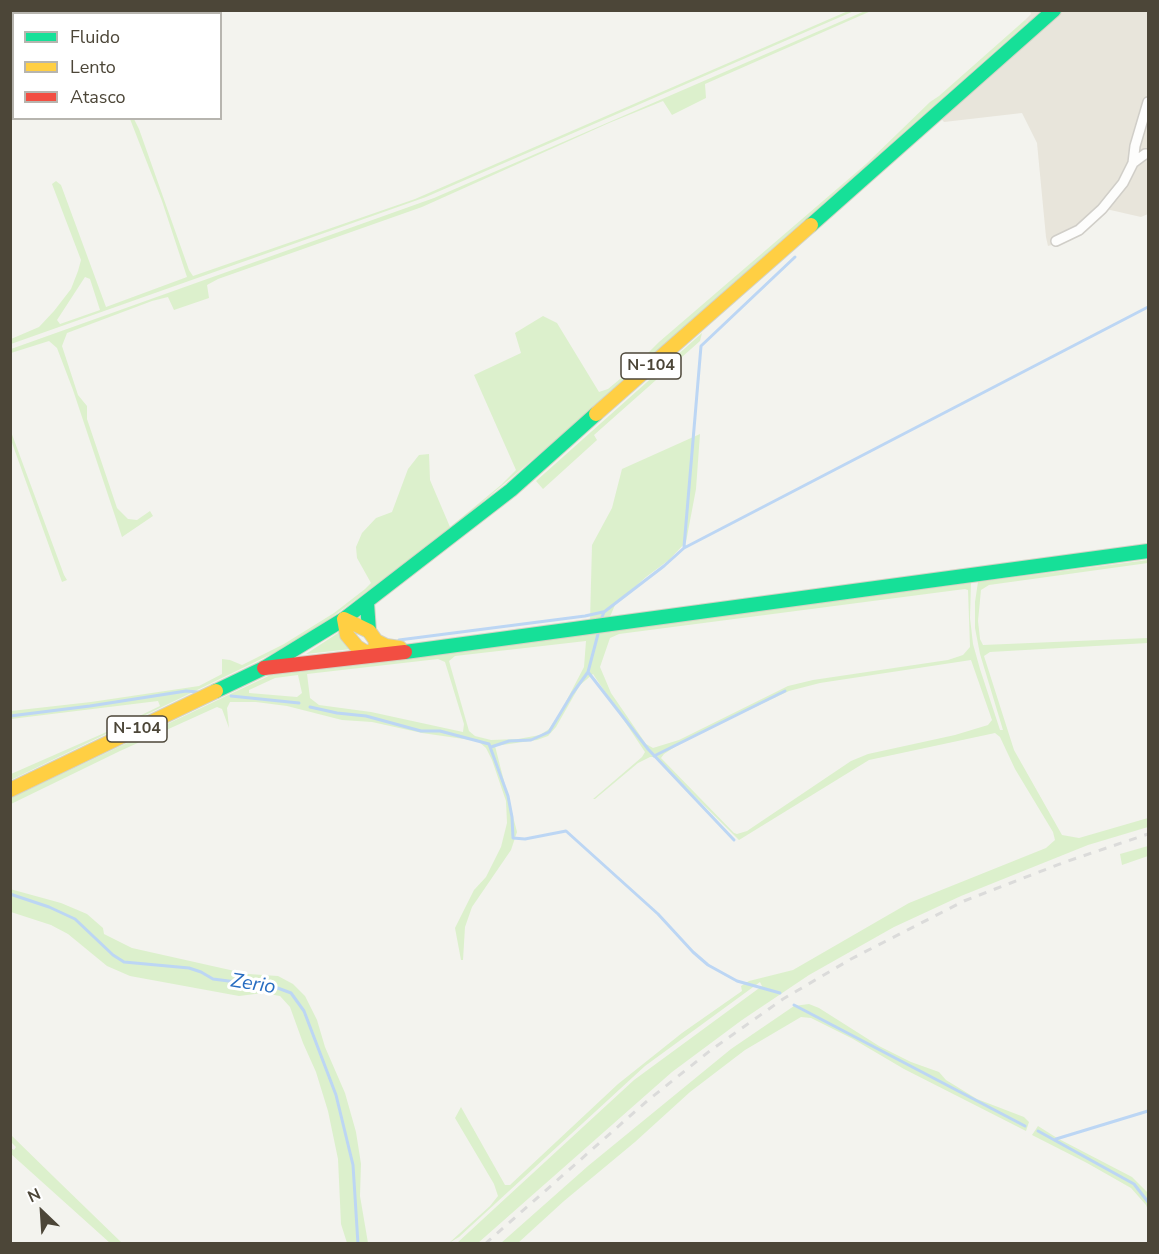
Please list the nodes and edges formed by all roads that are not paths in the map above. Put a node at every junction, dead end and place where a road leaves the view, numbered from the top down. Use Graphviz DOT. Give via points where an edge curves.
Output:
graph roads {
  1 [pos="1054,10"];
  2 [pos="1041,15"];
  3 [pos="1149,102"];
  4 [pos="1149,154"];
  5 [pos="1133,163"];
  6 [pos="1056,241"];
  7 [pos="1149,551"];
  8 [pos="367,603"];
  9 [pos="344,619"];
  10 [pos="371,645"];
  11 [pos="264,668"];
  12 [pos="10,790"];
  1 -- 2 [label="main road, N-104"];
  2 -- 8 [label="main road, N-104" via="511,490"];
  3 -- 5 [label="street"];
  4 -- 5 [label="street"];
  5 -- 6 [label="street" via="1102,209 1079,230"];
  7 -- 10 [label="main road" via="412,649"];
  8 -- 9 [label="main road, N-104"];
  8 -- 10 [label="main road"];
  9 -- 10 [label="main road"];
  9 -- 10 [label="main road" via="347,635 357,647 365,652"];
  9 -- 11 [label="main road, N-104"];
  10 -- 11 [label="main road"];
  11 -- 12 [label="main road, N-104"];
}
